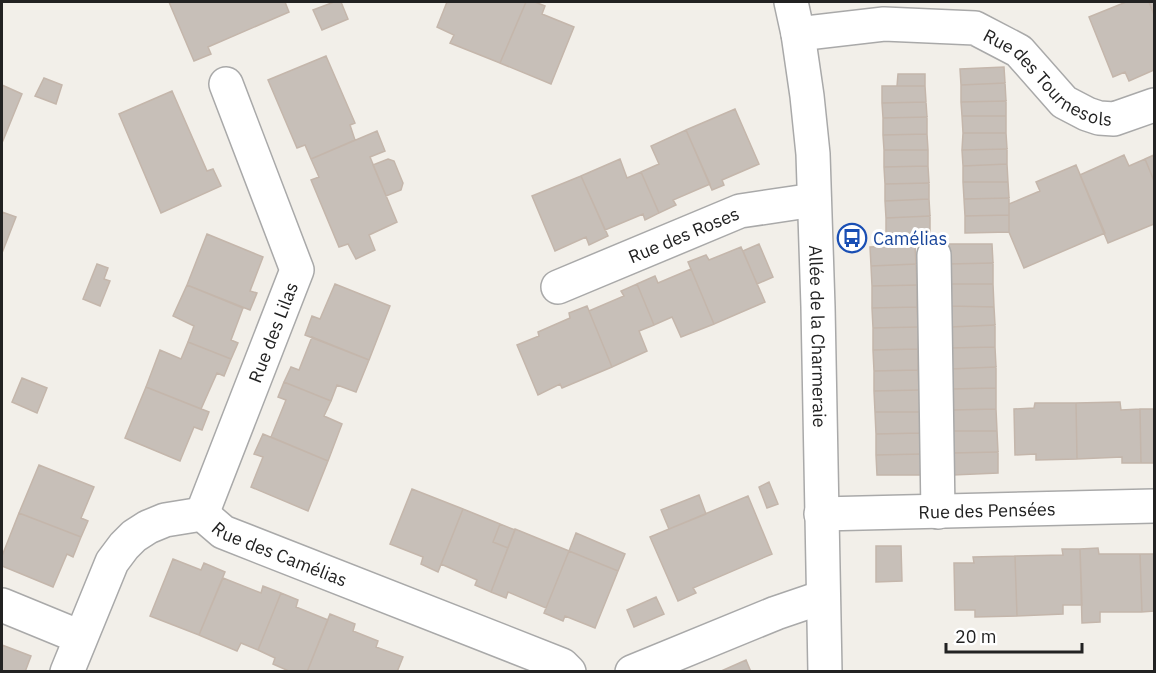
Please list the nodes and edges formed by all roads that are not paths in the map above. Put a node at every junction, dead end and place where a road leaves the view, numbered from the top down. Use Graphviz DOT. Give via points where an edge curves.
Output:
graph roads {
  1 [pos="791,2"];
  2 [pos="798,34"];
  3 [pos="226,84"];
  4 [pos="1155,105"];
  5 [pos="814,200"];
  6 [pos="933,255"];
  7 [pos="558,287"];
  8 [pos="1155,506"];
  9 [pos="938,512"];
  10 [pos="202,514"];
  11 [pos="822,514"];
  12 [pos="823,597"];
  13 [pos="2,605"];
  14 [pos="80,637"];
  15 [pos="67,672"];
  16 [pos="569,672"];
  17 [pos="632,672"];
  18 [pos="825,672"];
  1 -- 2 [label="street, Allée de la Charmeraie"];
  2 -- 4 [label="street, Rue des Tournesols" via="884,24 975,28 1019,51 1064,102 1087,114 1114,119"];
  2 -- 5 [label="street, Allée de la Charmeraie" via="813,154"];
  3 -- 10 [label="street, Rue des Lilas" via="297,270"];
  5 -- 7 [label="street, Rue des Roses" via="740,211"];
  5 -- 11 [label="street, Allée de la Charmeraie"];
  6 -- 9 [label="street"];
  8 -- 9 [label="street, Rue des Pensées"];
  9 -- 11 [label="street, Rue des Pensées"];
  10 -- 14 [label="street, Rue des Camélias" via="165,520 148,527 124,546 112,562"];
  10 -- 16 [label="street, Rue des Camélias" via="223,531 562,665"];
  11 -- 12 [label="street, Allée de la Charmeraie"];
  12 -- 17 [label="street"];
  12 -- 18 [label="street, Allée de la Charmeraie"];
  13 -- 14 [label="street"];
  14 -- 15 [label="street, Rue des Camélias"];
}
